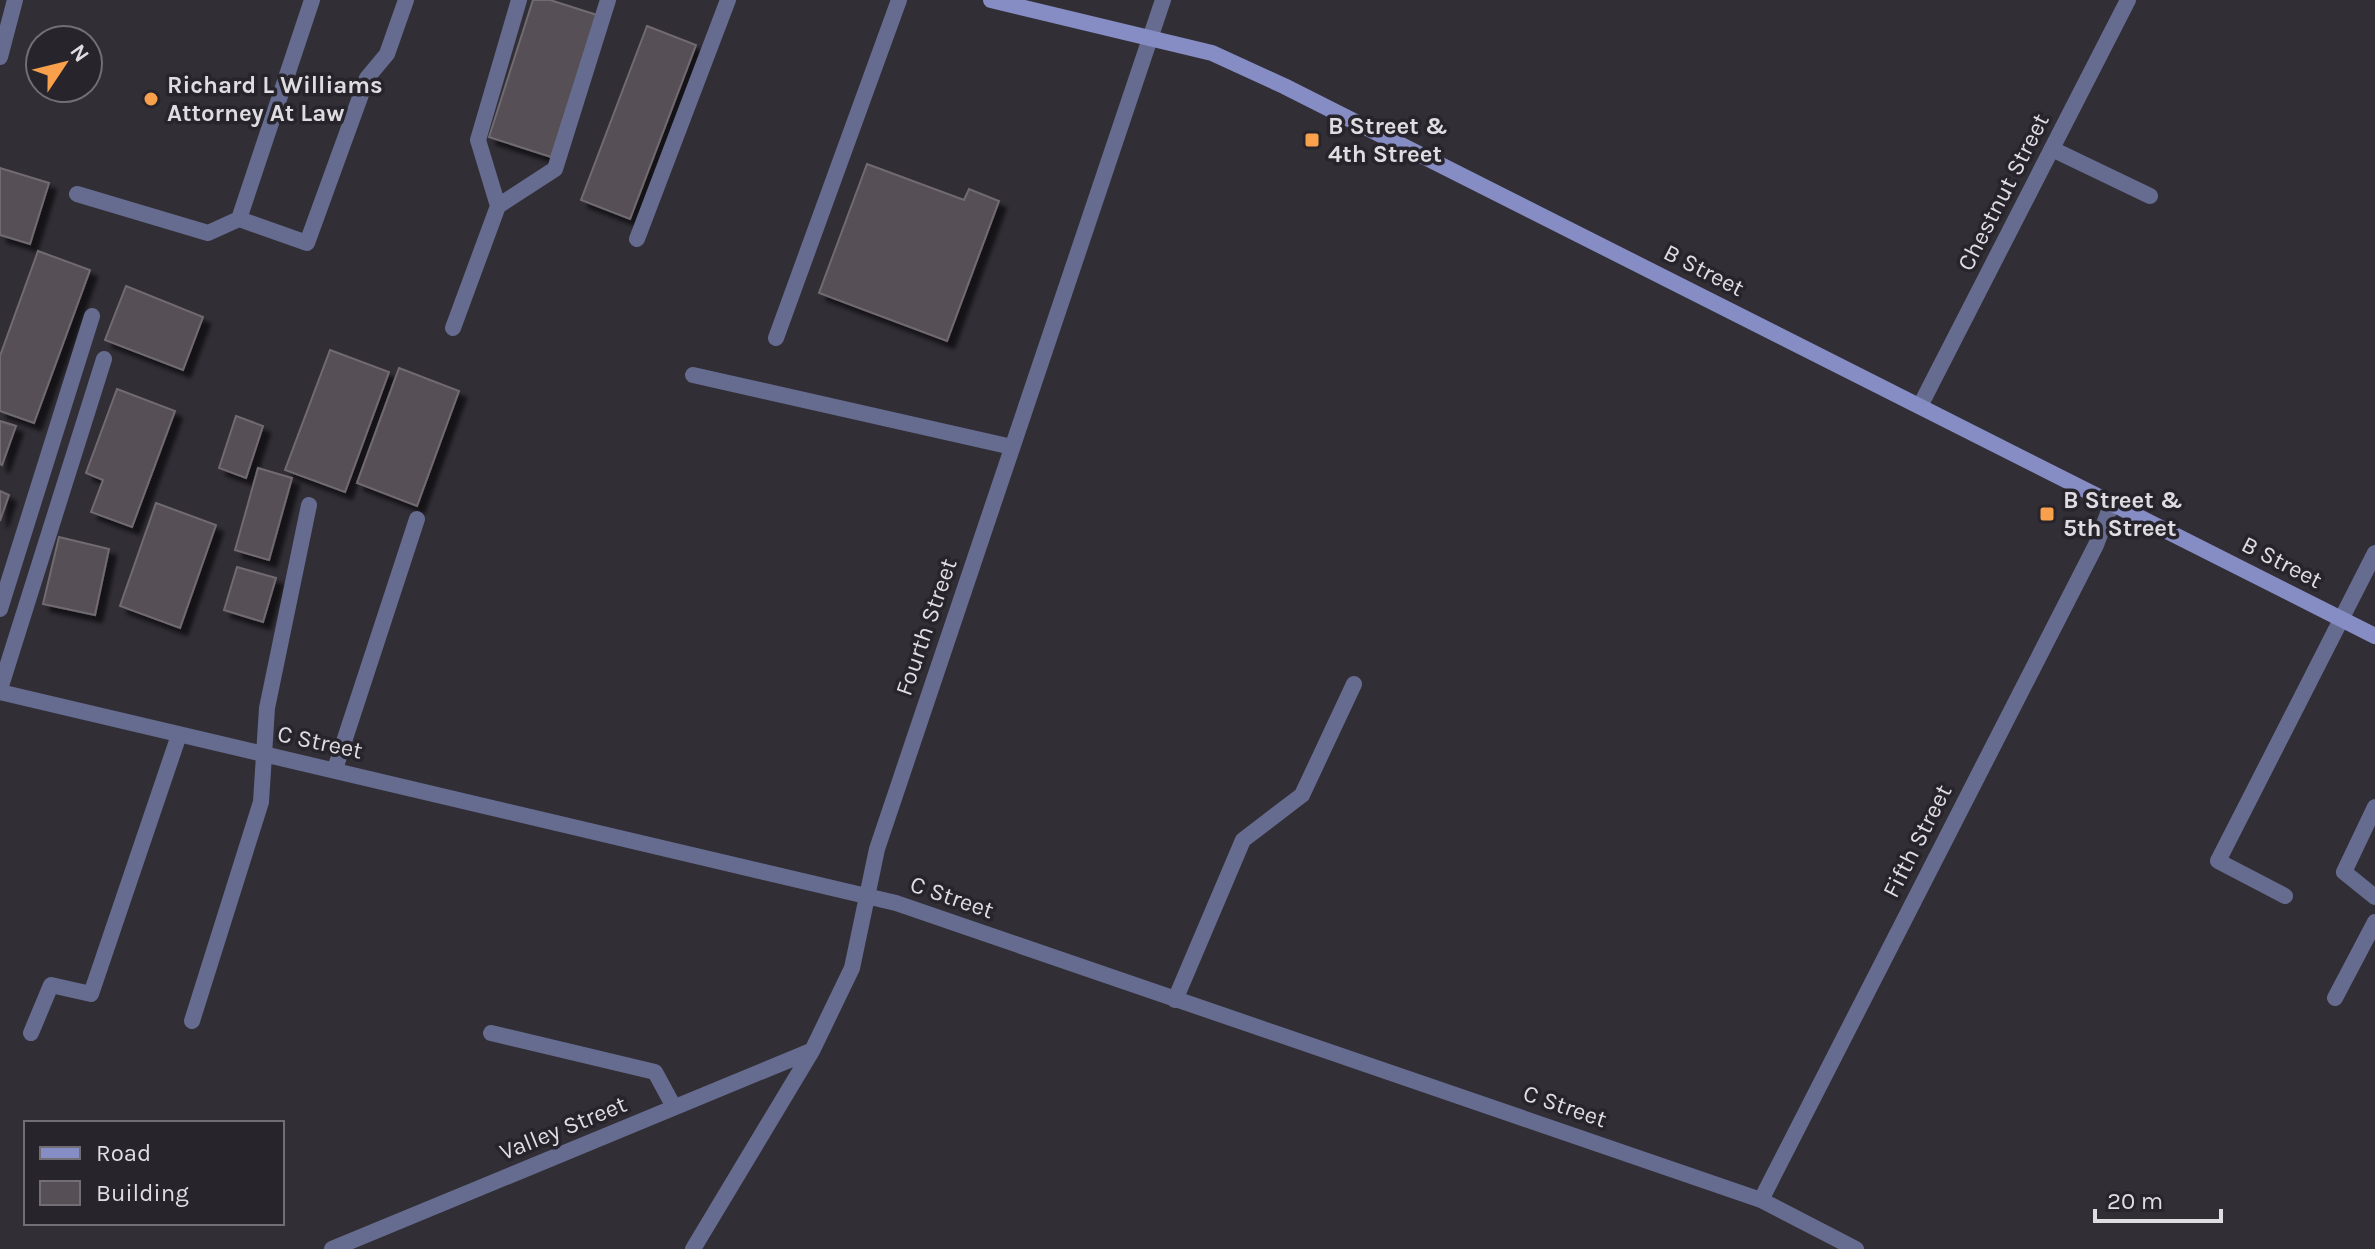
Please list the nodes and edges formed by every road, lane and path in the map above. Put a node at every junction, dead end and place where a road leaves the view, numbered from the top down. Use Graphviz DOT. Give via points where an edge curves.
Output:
graph roads {
  1 [pos="15,0"];
  2 [pos="312,0"];
  3 [pos="406,0"];
  4 [pos="519,0"];
  5 [pos="608,0"];
  6 [pos="728,0"];
  7 [pos="899,0"];
  8 [pos="991,0"];
  9 [pos="1163,0"];
  10 [pos="2128,0"];
  11 [pos="1011,2"];
  12 [pos="1152,37"];
  13 [pos="0,57"];
  14 [pos="2052,149"];
  15 [pos="77,194"];
  16 [pos="2150,196"];
  17 [pos="498,206"];
  18 [pos="239,219"];
  19 [pos="637,239"];
  20 [pos="92,316"];
  21 [pos="453,328"];
  22 [pos="776,338"];
  23 [pos="104,359"];
  24 [pos="693,375"];
  25 [pos="1920,406"];
  26 [pos="1012,447"];
  27 [pos="2112,503"];
  28 [pos="309,505"];
  29 [pos="417,519"];
  30 [pos="2375,553"];
  31 [pos="0,609"];
  32 [pos="2342,619"];
  33 [pos="2375,636"];
  34 [pos="1354,684"];
  35 [pos="0,691"];
  36 [pos="179,735"];
  37 [pos="265,755"];
  38 [pos="335,769"];
  39 [pos="2375,807"];
  40 [pos="867,895"];
  41 [pos="2285,896"];
  42 [pos="2375,897"];
  43 [pos="2375,922"];
  44 [pos="2335,998"];
  45 [pos="1175,1000"];
  46 [pos="192,1021"];
  47 [pos="31,1033"];
  48 [pos="491,1033"];
  49 [pos="812,1051"];
  50 [pos="674,1107"];
  51 [pos="1761,1200"];
  52 [pos="332,1249"];
  53 [pos="693,1249"];
  54 [pos="1856,1249"];
  1 -- 13 [label="street"];
  2 -- 18 [label="street"];
  3 -- 18 [label="street" via="387,54 367,78 307,243"];
  4 -- 17 [label="street" via="478,140"];
  5 -- 17 [label="street" via="555,169"];
  6 -- 19 [label="street"];
  7 -- 22 [label="street"];
  8 -- 11 [label="street, B Street"];
  9 -- 12 [label="street, Fourth Street"];
  10 -- 14 [label="street, Chestnut Street"];
  11 -- 12 [label="street, B Street"];
  12 -- 25 [label="street, B Street" via="1212,53 1346,115"];
  12 -- 26 [label="street, Fourth Street"];
  14 -- 16 [label="street"];
  14 -- 25 [label="street, Chestnut Street"];
  15 -- 18 [label="street" via="208,233"];
  17 -- 21 [label="street"];
  20 -- 31 [label="street"];
  23 -- 35 [label="street"];
  24 -- 26 [label="street"];
  25 -- 27 [label="street, B Street"];
  26 -- 40 [label="street, Fourth Street" via="877,849"];
  27 -- 32 [label="street, B Street"];
  27 -- 51 [label="street, Fifth Street" via="2096,545"];
  28 -- 37 [label="street" via="267,708"];
  29 -- 38 [label="street"];
  30 -- 32 [label="street"];
  32 -- 33 [label="street, B Street"];
  32 -- 41 [label="street" via="2218,861"];
  34 -- 45 [label="street" via="1302,795 1243,840"];
  35 -- 36 [label="street, C Street"];
  36 -- 37 [label="street, C Street"];
  36 -- 47 [label="street" via="91,994 51,985"];
  37 -- 38 [label="street, C Street"];
  37 -- 46 [label="street" via="261,802"];
  38 -- 40 [label="street, C Street"];
  39 -- 42 [label="street" via="2344,872"];
  40 -- 45 [label="street, C Street"];
  40 -- 49 [label="street, Fourth Street" via="852,968"];
  43 -- 44 [label="street"];
  45 -- 51 [label="street, C Street"];
  48 -- 50 [label="street" via="655,1072"];
  49 -- 50 [label="street, Valley Street"];
  49 -- 53 [label="street, Fourth Street"];
  50 -- 52 [label="street, Valley Street"];
  51 -- 54 [label="street, C Street"];
}
